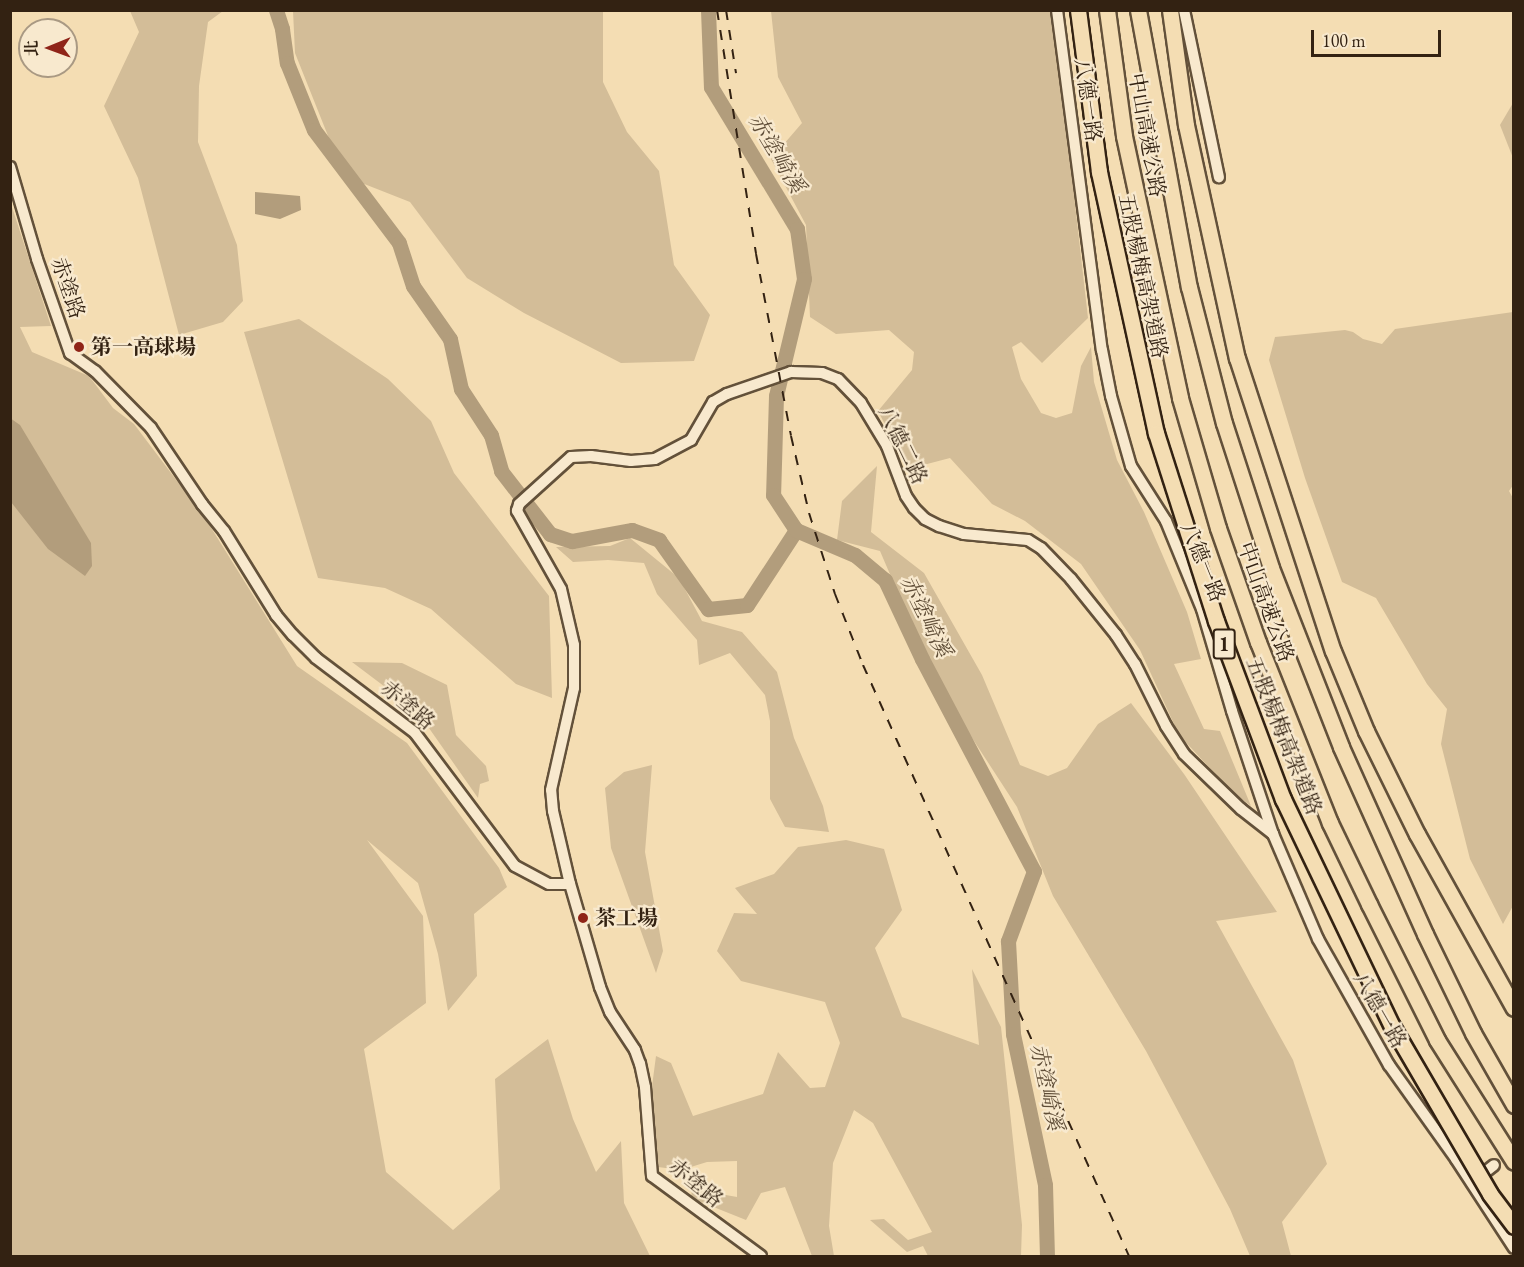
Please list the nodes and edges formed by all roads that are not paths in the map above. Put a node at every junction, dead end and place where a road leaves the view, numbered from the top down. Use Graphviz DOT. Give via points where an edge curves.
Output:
graph roads {
  1 [pos="1058,10"];
  2 [pos="1078,10"];
  3 [pos="1107,10"];
  4 [pos="1138,10"];
  5 [pos="1170,10"];
  6 [pos="1184,10"];
  7 [pos="10,167"];
  8 [pos="1218,177"];
  9 [pos="1273,834"];
  10 [pos="570,884"];
  11 [pos="1514,1008"];
  12 [pos="1514,1105"];
  13 [pos="1514,1162"];
  14 [pos="1494,1165"];
  15 [pos="1470,1183"];
  16 [pos="1514,1226"];
  17 [pos="1514,1248"];
  18 [pos="761,1257"];
  1 -- 9 [label="street, 八德一路" via="1111,396 1131,466 1166,521 1202,609"];
  2 -- 16 [label="highway, 五股楊梅高架道路 / 1, bridge" via="1099,172 1156,433 1216,621 1283,799 1392,1026 1490,1194"];
  3 -- 13 [label="highway, 中山高速公路 / 1" via="1124,136 1180,398 1250,622 1330,823 1369,904 1437,1040"];
  4 -- 12 [label="highway, 中山高速公路" via="1189,287 1224,423 1271,568 1341,747 1425,934 1473,1033"];
  5 -- 11 [label="highway" via="1186,125 1237,358 1298,548 1366,731 1417,834"];
  6 -- 8 [label="street"];
  7 -- 10 [label="street, 赤塗路" via="70,353 94,371 151,428 293,635 316,658 415,733 515,866 549,884"];
  9 -- 10 [label="street, 八德二路" via="1184,754 1116,635 1041,548 1028,540 964,534 925,519 906,496 887,446 861,403 838,379 822,373 791,372 713,402 691,440 655,459 571,457 519,504 517,511 561,589 574,645 574,688 551,790"];
  9 -- 15 [label="street, 八德一路" via="1313,928 1349,996 1389,1065"];
  10 -- 18 [label="street, 赤塗路" via="600,987 640,1064 652,1176"];
  14 -- 15 [label="street"];
  15 -- 17 [label="street, 八德一路"];
}
